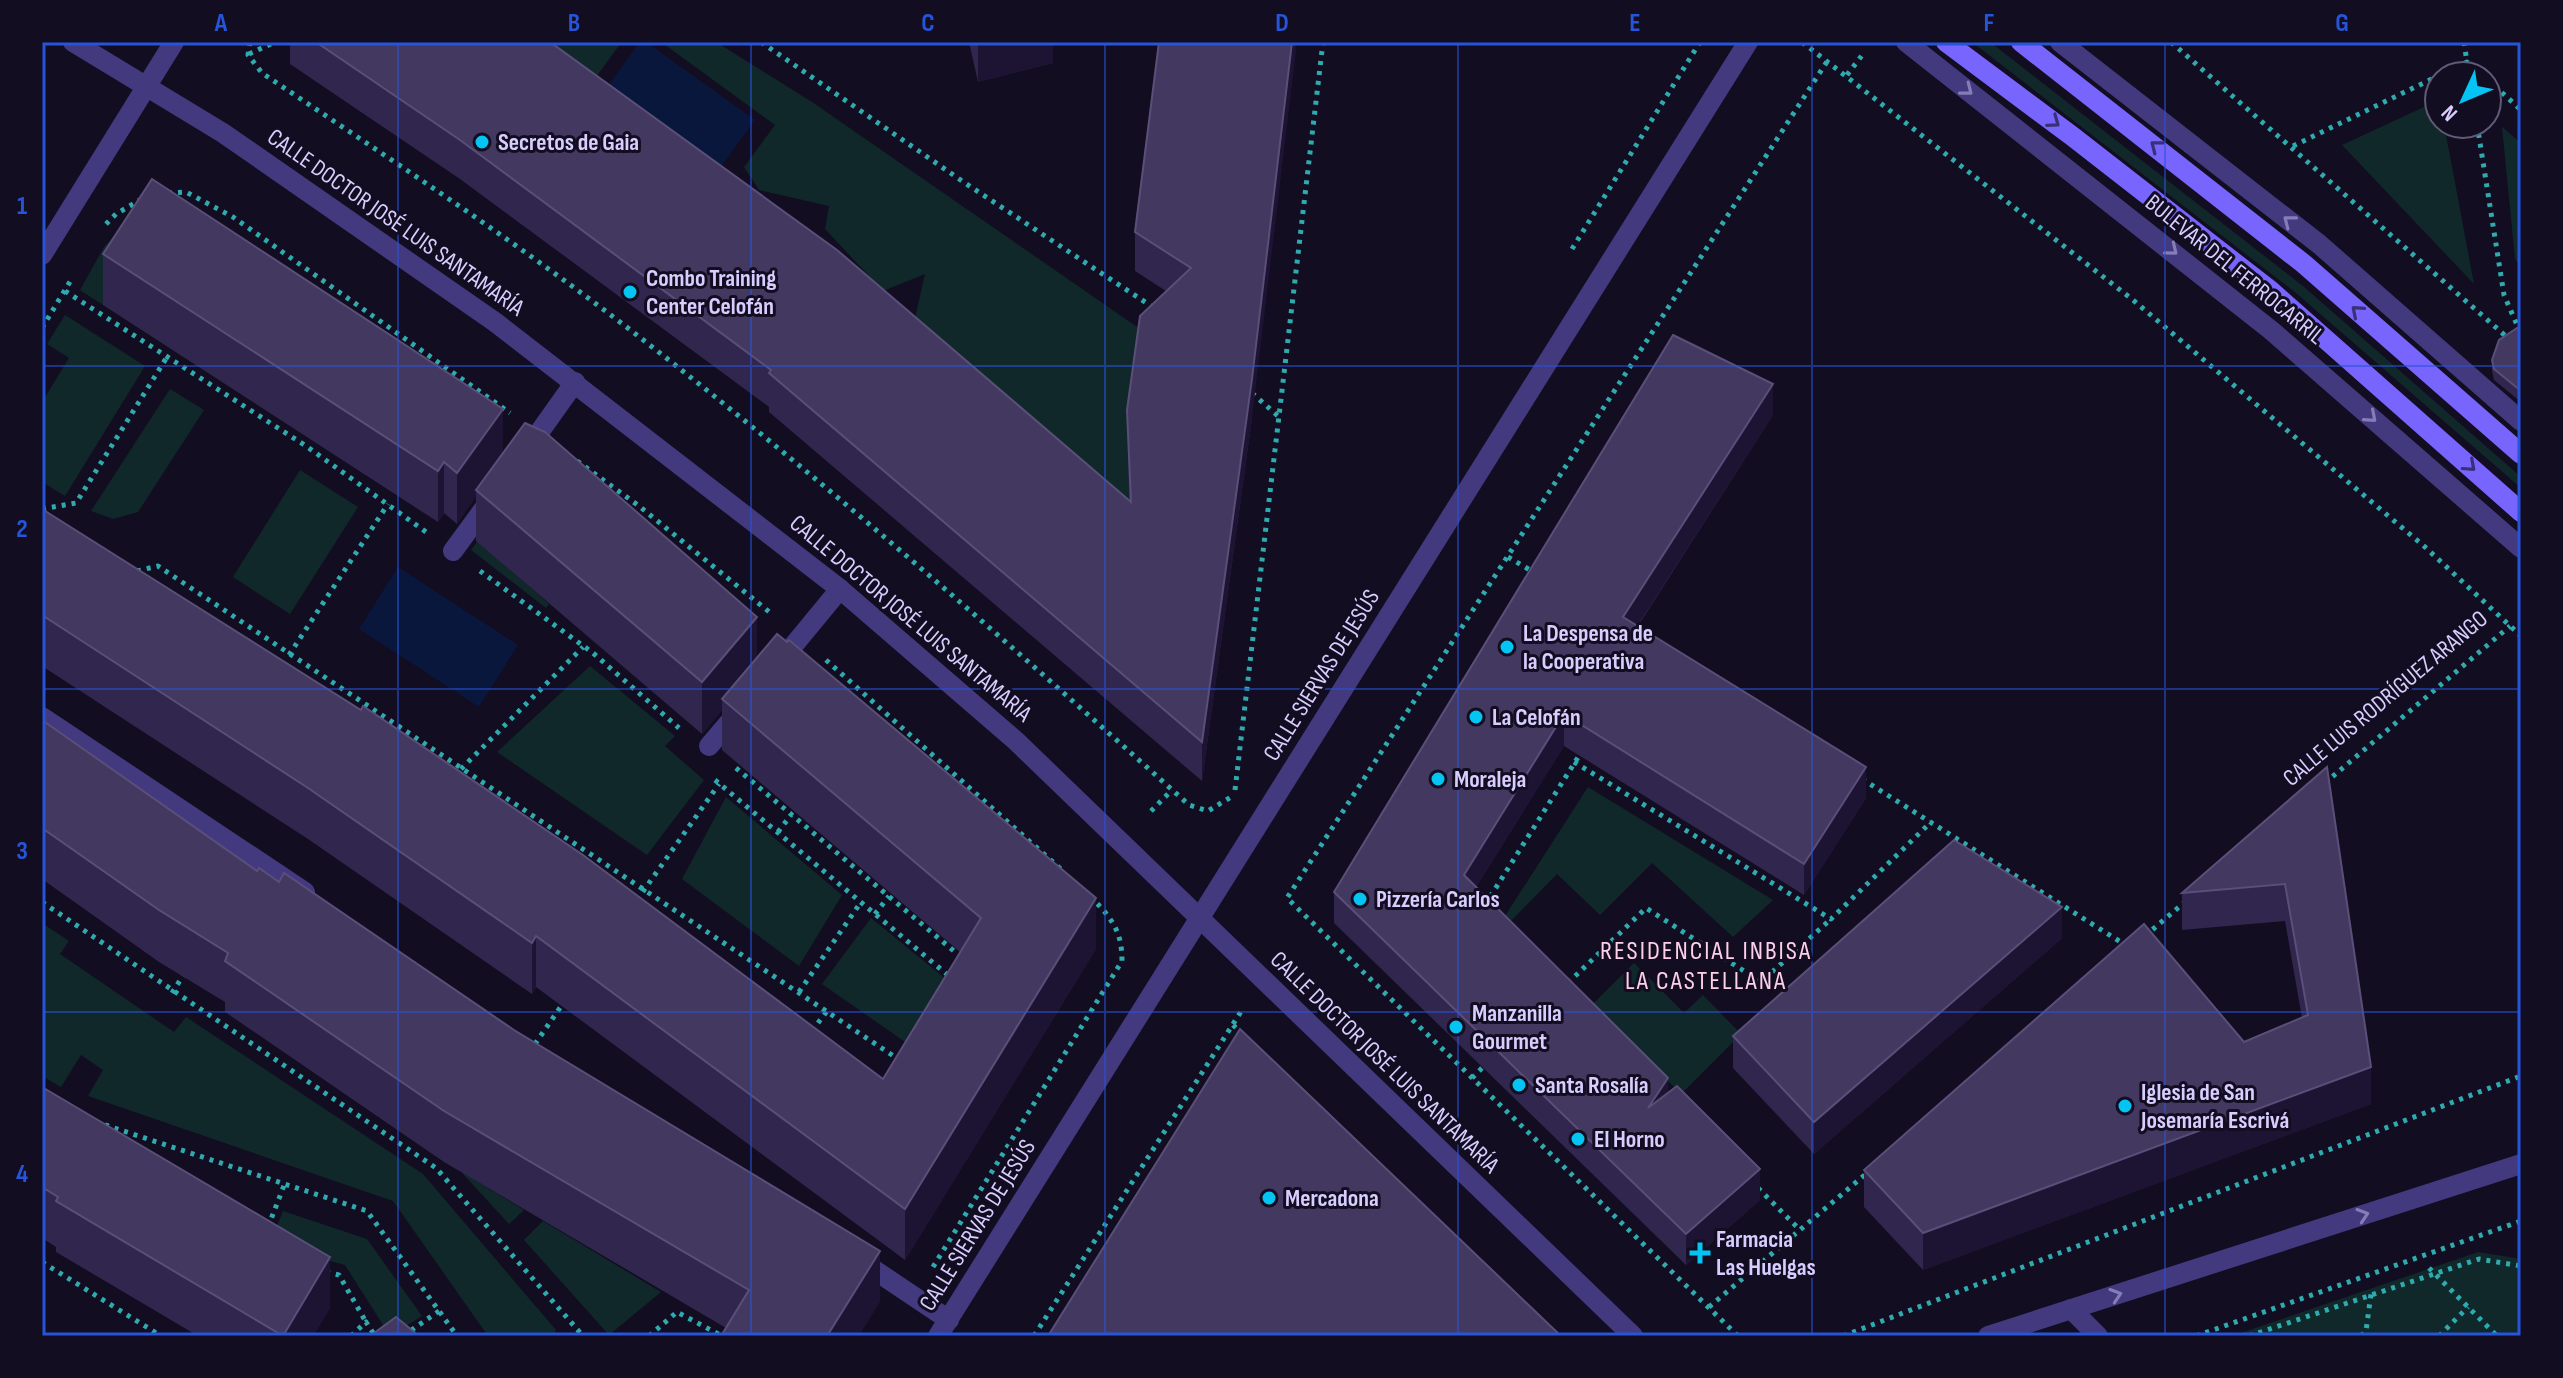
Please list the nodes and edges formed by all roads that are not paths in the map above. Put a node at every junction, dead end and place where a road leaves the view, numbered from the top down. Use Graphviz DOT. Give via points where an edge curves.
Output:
graph roads {
  1 [pos="73,42"];
  2 [pos="174,42"];
  3 [pos="1748,42"];
  4 [pos="1906,42"];
  5 [pos="1946,42"];
  6 [pos="2021,42"];
  7 [pos="2060,42"];
  8 [pos="147,87"];
  9 [pos="42,255"];
  10 [pos="575,382"];
  11 [pos="2521,421"];
  12 [pos="2521,454"];
  13 [pos="518,462"];
  14 [pos="499,487"];
  15 [pos="2521,512"];
  16 [pos="2521,548"];
  17 [pos="453,551"];
  18 [pos="840,589"];
  19 [pos="769,675"];
  20 [pos="749,699"];
  21 [pos="42,717"];
  22 [pos="709,746"];
  23 [pos="322,903"];
  24 [pos="1199,919"];
  25 [pos="2521,1164"];
  26 [pos="836,1245"];
  27 [pos="2071,1309"];
  28 [pos="944,1328"];
  29 [pos="1633,1336"];
  30 [pos="1988,1336"];
  31 [pos="2098,1336"];
  1 -- 8 [label="street, CALLE DOCTOR JOSÉ LUIS SANTAMARÍA"];
  2 -- 8 [label="street"];
  3 -- 24 [label="street, CALLE SIERVAS DE JESÚS"];
  4 -- 16 [label="street, BULEVAR DEL FERROCARRIL, one-way" via="2272,331"];
  5 -- 15 [label="main road, BULEVAR DEL FERROCARRIL, one-way" via="2271,291"];
  12 -- 6 [label="main road, BULEVAR DEL FERROCARRIL, one-way" via="2304,264"];
  11 -- 7 [label="street, one-way" via="2319,244"];
  8 -- 9 [label="street"];
  8 -- 10 [label="street, CALLE DOCTOR JOSÉ LUIS SANTAMARÍA" via="272,166"];
  10 -- 13 [label="street"];
  10 -- 18 [label="street, CALLE DOCTOR JOSÉ LUIS SANTAMARÍA"];
  14 -- 17 [label="street"];
  18 -- 19 [label="street"];
  18 -- 24 [label="street, CALLE DOCTOR JOSÉ LUIS SANTAMARÍA" via="1016,741"];
  20 -- 22 [label="street"];
  21 -- 23 [label="street"];
  24 -- 28 [label="street, CALLE SIERVAS DE JESÚS"];
  24 -- 29 [label="street, CALLE DOCTOR JOSÉ LUIS SANTAMARÍA"];
  27 -- 25 [label="street, one-way"];
  26 -- 28 [label="street" via="914,1297"];
  27 -- 30 [label="street"];
  27 -- 31 [label="street"];
}
